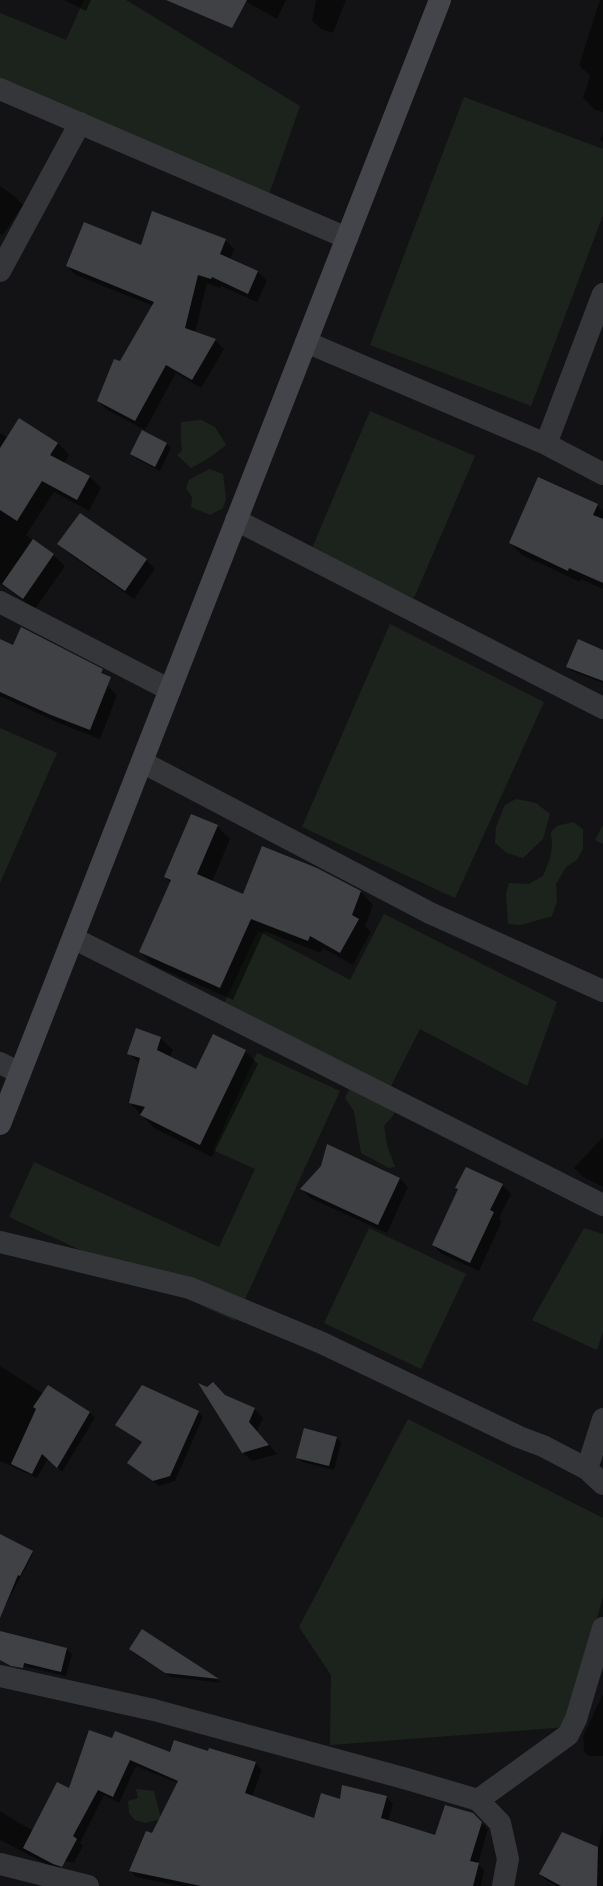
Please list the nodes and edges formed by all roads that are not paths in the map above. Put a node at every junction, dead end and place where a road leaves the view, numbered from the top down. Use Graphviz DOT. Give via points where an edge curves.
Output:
graph roads {
  1 [pos="440,0"];
  2 [pos="0,89"];
  3 [pos="80,123"];
  4 [pos="347,238"];
  5 [pos="0,272"];
  6 [pos="603,294"];
  7 [pos="306,342"];
  8 [pos="546,444"];
  9 [pos="603,474"];
  10 [pos="236,520"];
  11 [pos="0,602"];
  12 [pos="170,690"];
  13 [pos="603,708"];
  14 [pos="142,762"];
  15 [pos="73,938"];
  16 [pos="603,991"];
  17 [pos="0,1063"];
  18 [pos="20,1073"];
  19 [pos="0,1124"];
  20 [pos="603,1205"];
  21 [pos="0,1242"];
  22 [pos="603,1419"];
  23 [pos="587,1469"];
  24 [pos="603,1484"];
  25 [pos="603,1628"];
  26 [pos="0,1676"];
  27 [pos="478,1800"];
  28 [pos="0,1864"];
  29 [pos="88,1886"];
  30 [pos="503,1886"];
  1 -- 4 [label="street"];
  2 -- 3 [label="street"];
  3 -- 4 [label="street"];
  3 -- 5 [label="street"];
  4 -- 7 [label="street"];
  6 -- 8 [label="street"];
  7 -- 8 [label="street"];
  7 -- 10 [label="street"];
  8 -- 9 [label="street"];
  10 -- 12 [label="street"];
  10 -- 13 [label="street"];
  11 -- 12 [label="street"];
  12 -- 14 [label="street"];
  14 -- 15 [label="street"];
  14 -- 16 [label="street" via="430,913"];
  15 -- 18 [label="street"];
  15 -- 20 [label="street"];
  17 -- 18 [label="street"];
  18 -- 19 [label="street"];
  21 -- 23 [label="street" via="190,1288 322,1343 519,1437 544,1446"];
  22 -- 23 [label="street"];
  23 -- 24 [label="street"];
  25 -- 27 [label="street" via="576,1719 568,1735"];
  26 -- 27 [label="street" via="154,1710"];
  27 -- 30 [label="street" via="500,1823 508,1859"];
  28 -- 29 [label="street"];
}
